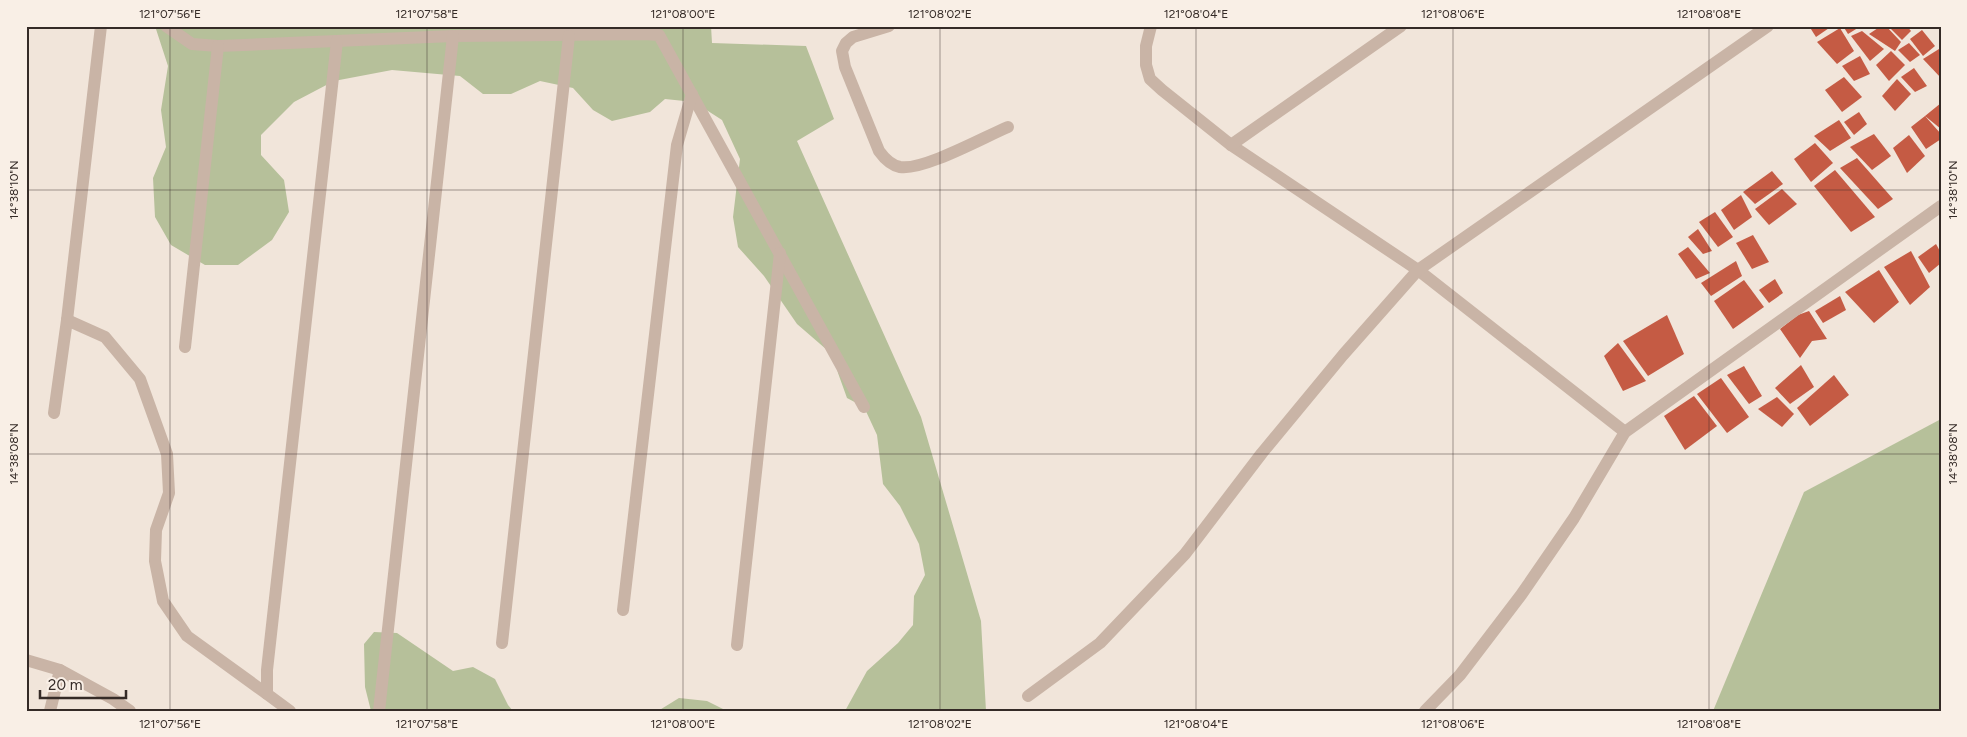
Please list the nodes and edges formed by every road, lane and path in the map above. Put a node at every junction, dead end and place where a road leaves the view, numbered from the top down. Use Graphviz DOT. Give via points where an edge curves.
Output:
graph roads {
  1 [pos="101,26"];
  2 [pos="166,26"];
  3 [pos="889,26"];
  4 [pos="1151,26"];
  5 [pos="1401,26"];
  6 [pos="1768,26"];
  7 [pos="453,36"];
  8 [pos="568,36"];
  9 [pos="337,41"];
  10 [pos="218,46"];
  11 [pos="692,94"];
  12 [pos="1008,126"];
  13 [pos="1231,144"];
  14 [pos="1941,206"];
  15 [pos="780,253"];
  16 [pos="1418,270"];
  17 [pos="67,320"];
  18 [pos="185,347"];
  19 [pos="864,407"];
  20 [pos="54,412"];
  21 [pos="1625,432"];
  22 [pos="622,610"];
  23 [pos="502,643"];
  24 [pos="737,645"];
  25 [pos="26,660"];
  26 [pos="60,670"];
  27 [pos="267,694"];
  28 [pos="1028,696"];
  29 [pos="50,711"];
  30 [pos="130,711"];
  31 [pos="290,711"];
  32 [pos="379,711"];
  33 [pos="1425,711"];
  1 -- 17 [label="street"];
  2 -- 10 [label="street" via="192,44"];
  3 -- 12 [label="street" via="852,37 842,51 845,67 886,161 899,167 912,167"];
  4 -- 13 [label="street" via="1146,46 1150,79"];
  5 -- 13 [label="street"];
  6 -- 16 [label="street"];
  7 -- 8 [label="street"];
  7 -- 9 [label="street"];
  7 -- 32 [label="street"];
  8 -- 11 [label="street" via="658,35"];
  8 -- 23 [label="street"];
  9 -- 10 [label="street"];
  9 -- 27 [label="street" via="267,670"];
  10 -- 18 [label="street"];
  11 -- 15 [label="street"];
  11 -- 22 [label="street" via="677,145"];
  13 -- 16 [label="street"];
  14 -- 21 [label="street"];
  15 -- 19 [label="street"];
  15 -- 24 [label="street"];
  16 -- 21 [label="street"];
  16 -- 28 [label="street" via="1262,453 1186,554 1100,643"];
  17 -- 20 [label="street"];
  17 -- 27 [label="street" via="105,337 140,379 167,454 169,493 156,530 155,562 163,601 187,636"];
  21 -- 33 [label="street" via="1574,518 1521,595 1460,675"];
  25 -- 26 [label="street"];
  26 -- 29 [label="street"];
  26 -- 30 [label="street"];
  27 -- 31 [label="street"];
}
